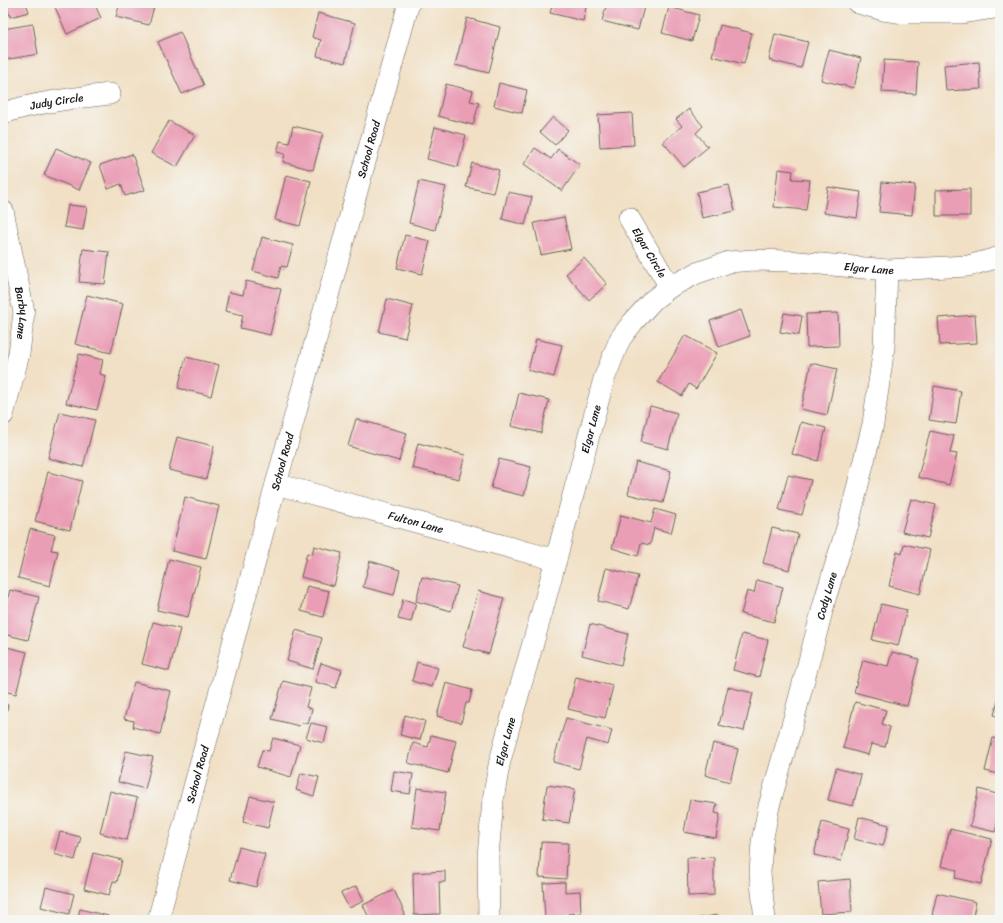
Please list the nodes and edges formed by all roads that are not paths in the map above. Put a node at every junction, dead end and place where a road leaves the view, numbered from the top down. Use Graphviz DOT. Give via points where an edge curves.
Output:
graph roads {
  1 [pos="409,3"];
  2 [pos="858,3"];
  3 [pos="1000,7"];
  4 [pos="110,94"];
  5 [pos="3,113"];
  6 [pos="3,211"];
  7 [pos="629,218"];
  8 [pos="1000,257"];
  9 [pos="886,270"];
  10 [pos="670,287"];
  11 [pos="3,415"];
  12 [pos="276,484"];
  13 [pos="556,560"];
  14 [pos="158,920"];
  15 [pos="489,920"];
  16 [pos="765,920"];
  1 -- 12 [label="street, School Road"];
  2 -- 3 [label="street" via="904,13 960,13"];
  4 -- 5 [label="street, Judy Circle" via="64,99"];
  6 -- 11 [label="street, Barby Lane" via="24,312 19,354"];
  7 -- 10 [label="street, Elgar Circle"];
  8 -- 9 [label="street, Elgar Lane" via="968,266"];
  9 -- 10 [label="street, Elgar Lane" via="753,260 716,266"];
  9 -- 16 [label="street, Cody Lane" via="884,347 873,424 849,521 769,806 762,842 760,873"];
  10 -- 13 [label="street, Elgar Lane" via="653,300 620,339 604,379"];
  12 -- 13 [label="street, Fulton Lane"];
  12 -- 14 [label="street, School Road"];
  13 -- 15 [label="street, Elgar Lane" via="499,765 488,856"];
}
